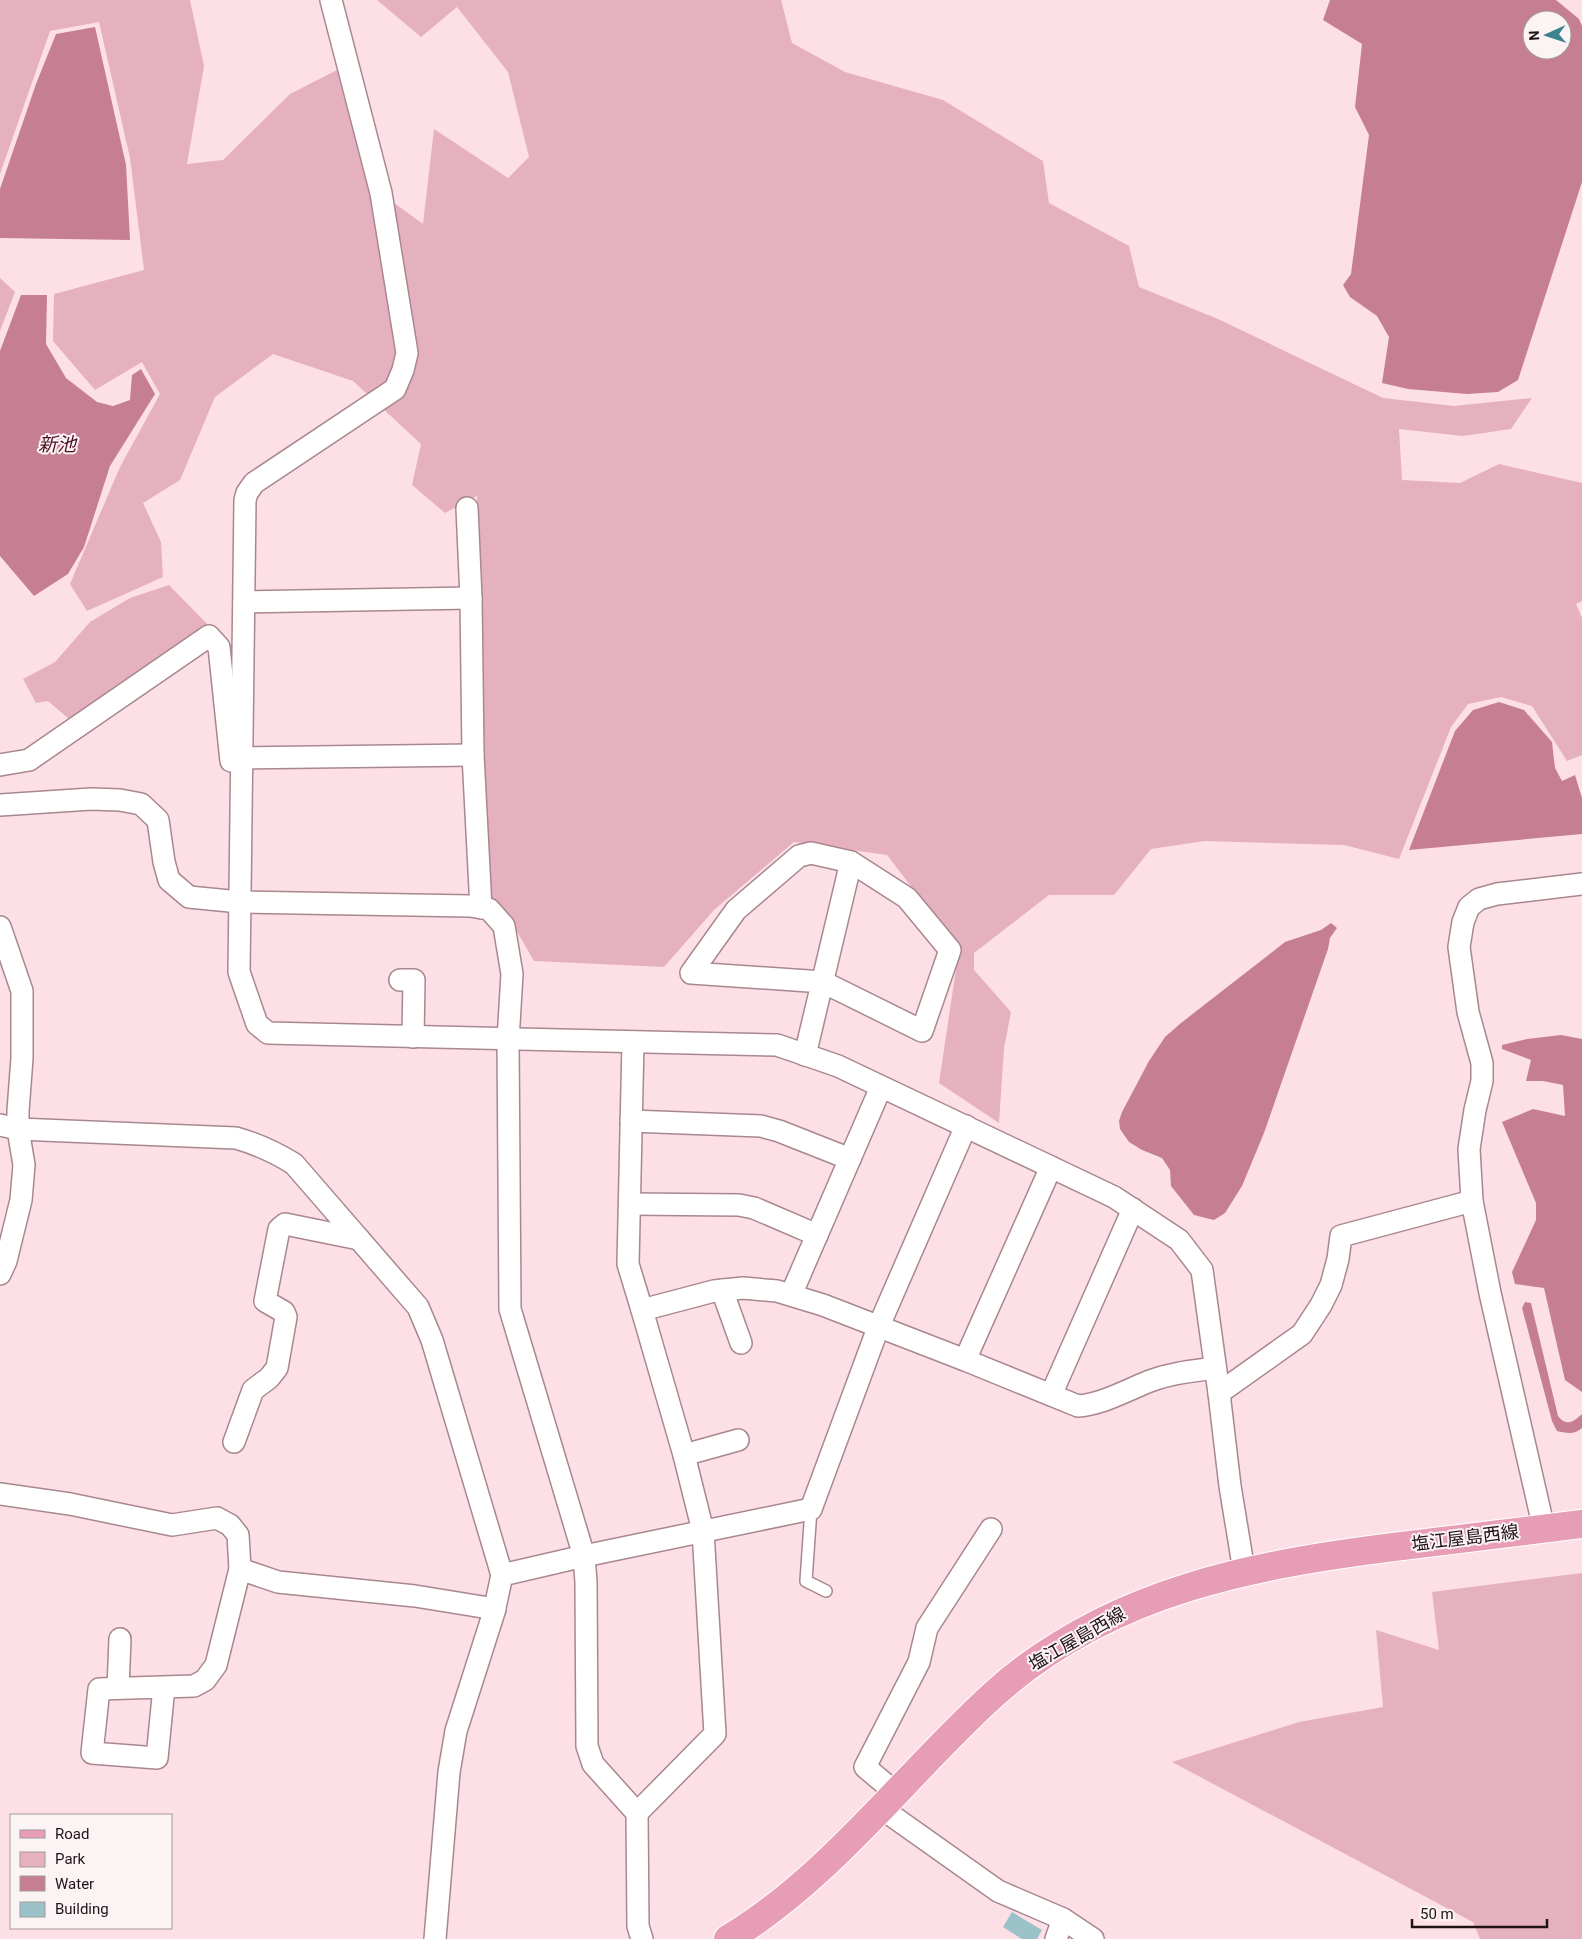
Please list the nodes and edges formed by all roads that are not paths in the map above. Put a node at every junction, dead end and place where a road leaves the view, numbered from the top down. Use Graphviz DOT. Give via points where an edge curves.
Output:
graph roads {
  1 [pos="331,0"];
  2 [pos="467,508"];
  3 [pos="471,598"];
  4 [pos="244,602"];
  5 [pos="473,754"];
  6 [pos="242,758"];
  7 [pos="0,766"];
  8 [pos="0,805"];
  9 [pos="241,861"];
  10 [pos="851,862"];
  11 [pos="1582,884"];
  12 [pos="240,902"];
  13 [pos="481,908"];
  14 [pos="0,926"];
  15 [pos="400,980"];
  16 [pos="823,982"];
  17 [pos="413,1037"];
  18 [pos="508,1040"];
  19 [pos="633,1042"];
  20 [pos="805,1055"];
  21 [pos="881,1086"];
  22 [pos="631,1122"];
  23 [pos="966,1126"];
  24 [pos="9,1127"];
  25 [pos="850,1159"];
  26 [pos="1051,1167"];
  27 [pos="1472,1201"];
  28 [pos="630,1204"];
  29 [pos="1133,1209"];
  30 [pos="817,1235"];
  31 [pos="359,1239"];
  32 [pos="0,1274"];
  33 [pos="722,1290"];
  34 [pos="790,1295"];
  35 [pos="642,1310"];
  36 [pos="878,1328"];
  37 [pos="741,1343"];
  38 [pos="965,1360"];
  39 [pos="1215,1368"];
  40 [pos="1219,1393"];
  41 [pos="1051,1395"];
  42 [pos="738,1440"];
  43 [pos="234,1442"];
  44 [pos="684,1455"];
  45 [pos="0,1494"];
  46 [pos="811,1508"];
  47 [pos="1582,1524"];
  48 [pos="991,1529"];
  49 [pos="1544,1529"];
  50 [pos="703,1531"];
  51 [pos="584,1556"];
  52 [pos="240,1569"];
  53 [pos="1244,1571"];
  54 [pos="502,1575"];
  55 [pos="826,1591"];
  56 [pos="495,1609"];
  57 [pos="120,1639"];
  58 [pos="164,1687"];
  59 [pos="118,1688"];
  60 [pos="888,1800"];
  61 [pos="637,1812"];
  62 [pos="1059,1929"];
  63 [pos="435,1939"];
  64 [pos="642,1939"];
  65 [pos="728,1939"];
  66 [pos="1093,1939"];
  1 -- 4 [label="street" via="381,193 407,353 395,389 254,482 247,492"];
  2 -- 3 [label="street"];
  3 -- 4 [label="street"];
  3 -- 5 [label="street"];
  4 -- 6 [label="street"];
  5 -- 6 [label="street"];
  5 -- 13 [label="street"];
  6 -- 9 [label="street"];
  7 -- 9 [label="street" via="29,760 208,636 219,647"];
  8 -- 12 [label="street" via="91,799 142,804 158,820 169,880 189,897"];
  9 -- 12 [label="street"];
  10 -- 16 [label="street"];
  10 -- 16 [label="street" via="907,898 950,950 922,1031"];
  10 -- 16 [label="street" via="811,853 799,856 736,910 691,973"];
  11 -- 27 [label="street" via="1479,899 1469,907 1463,922 1459,947 1462,974 1482,1063 1470,1149"];
  12 -- 13 [label="street"];
  12 -- 17 [label="street" via="239,972 257,1024 268,1033"];
  13 -- 18 [label="street" via="489,909 504,926 512,974"];
  14 -- 24 [label="street" via="22,990 18,1111"];
  15 -- 17 [label="street" via="414,980"];
  16 -- 20 [label="street"];
  17 -- 18 [label="street"];
  18 -- 19 [label="street"];
  18 -- 51 [label="street" via="510,1309"];
  19 -- 20 [label="street" via="777,1045"];
  19 -- 22 [label="street"];
  20 -- 21 [label="street"];
  21 -- 23 [label="street"];
  21 -- 25 [label="street"];
  22 -- 25 [label="street" via="761,1126 780,1130"];
  22 -- 28 [label="street"];
  23 -- 26 [label="street"];
  23 -- 36 [label="street"];
  24 -- 31 [label="street" via="226,1138 256,1144 294,1164"];
  24 -- 32 [label="street" via="24,1165 21,1200"];
  25 -- 30 [label="street"];
  26 -- 29 [label="street"];
  26 -- 38 [label="street"];
  27 -- 40 [label="street" via="1341,1236 1331,1285 1302,1334"];
  27 -- 49 [label="street"];
  28 -- 30 [label="street" via="739,1205 754,1208"];
  28 -- 35 [label="street" via="628,1264"];
  29 -- 39 [label="street" via="1180,1240 1202,1270"];
  29 -- 41 [label="street"];
  30 -- 34 [label="street"];
  31 -- 43 [label="street" via="285,1224 279,1229 265,1301 284,1312 286,1317 277,1368 254,1390"];
  31 -- 54 [label="street" via="422,1315"];
  33 -- 34 [label="street" via="743,1288"];
  33 -- 35 [label="street"];
  33 -- 37 [label="street"];
  34 -- 36 [label="street"];
  35 -- 44 [label="street"];
  36 -- 38 [label="street"];
  36 -- 46 [label="street"];
  38 -- 41 [label="street"];
  39 -- 40 [label="street"];
  39 -- 41 [label="street" via="1172,1374 1091,1405 1078,1406"];
  40 -- 53 [label="street"];
  42 -- 44 [label="street"];
  44 -- 50 [label="street"];
  45 -- 52 [label="street" via="70,1504 172,1525 217,1518 230,1525 238,1535"];
  46 -- 50 [label="street"];
  46 -- 55 [label="lane" via="806,1581"];
  47 -- 49 [label="main road, 塩江屋島西線"];
  48 -- 60 [label="street" via="927,1628 919,1662 865,1767"];
  49 -- 53 [label="main road, 塩江屋島西線" via="1307,1558"];
  50 -- 51 [label="street"];
  50 -- 61 [label="street" via="715,1734"];
  51 -- 54 [label="street"];
  51 -- 61 [label="street" via="588,1746 593,1764"];
  52 -- 56 [label="street" via="278,1582 415,1596"];
  52 -- 58 [label="street" via="216,1665 205,1680 194,1686"];
  53 -- 60 [label="main road, 塩江屋島西線" via="1183,1588 1127,1609 1069,1640 993,1695"];
  54 -- 56 [label="street"];
  56 -- 63 [label="street" via="455,1739 449,1772"];
  57 -- 59 [label="street"];
  58 -- 59 [label="street"];
  58 -- 59 [label="street" via="157,1758 92,1753 99,1689"];
  60 -- 62 [label="street" via="998,1890"];
  60 -- 65 [label="main road, 塩江屋島西線" via="841,1850 768,1912"];
  61 -- 64 [label="street" via="638,1926"];
  62 -- 66 [label="street"];
}
